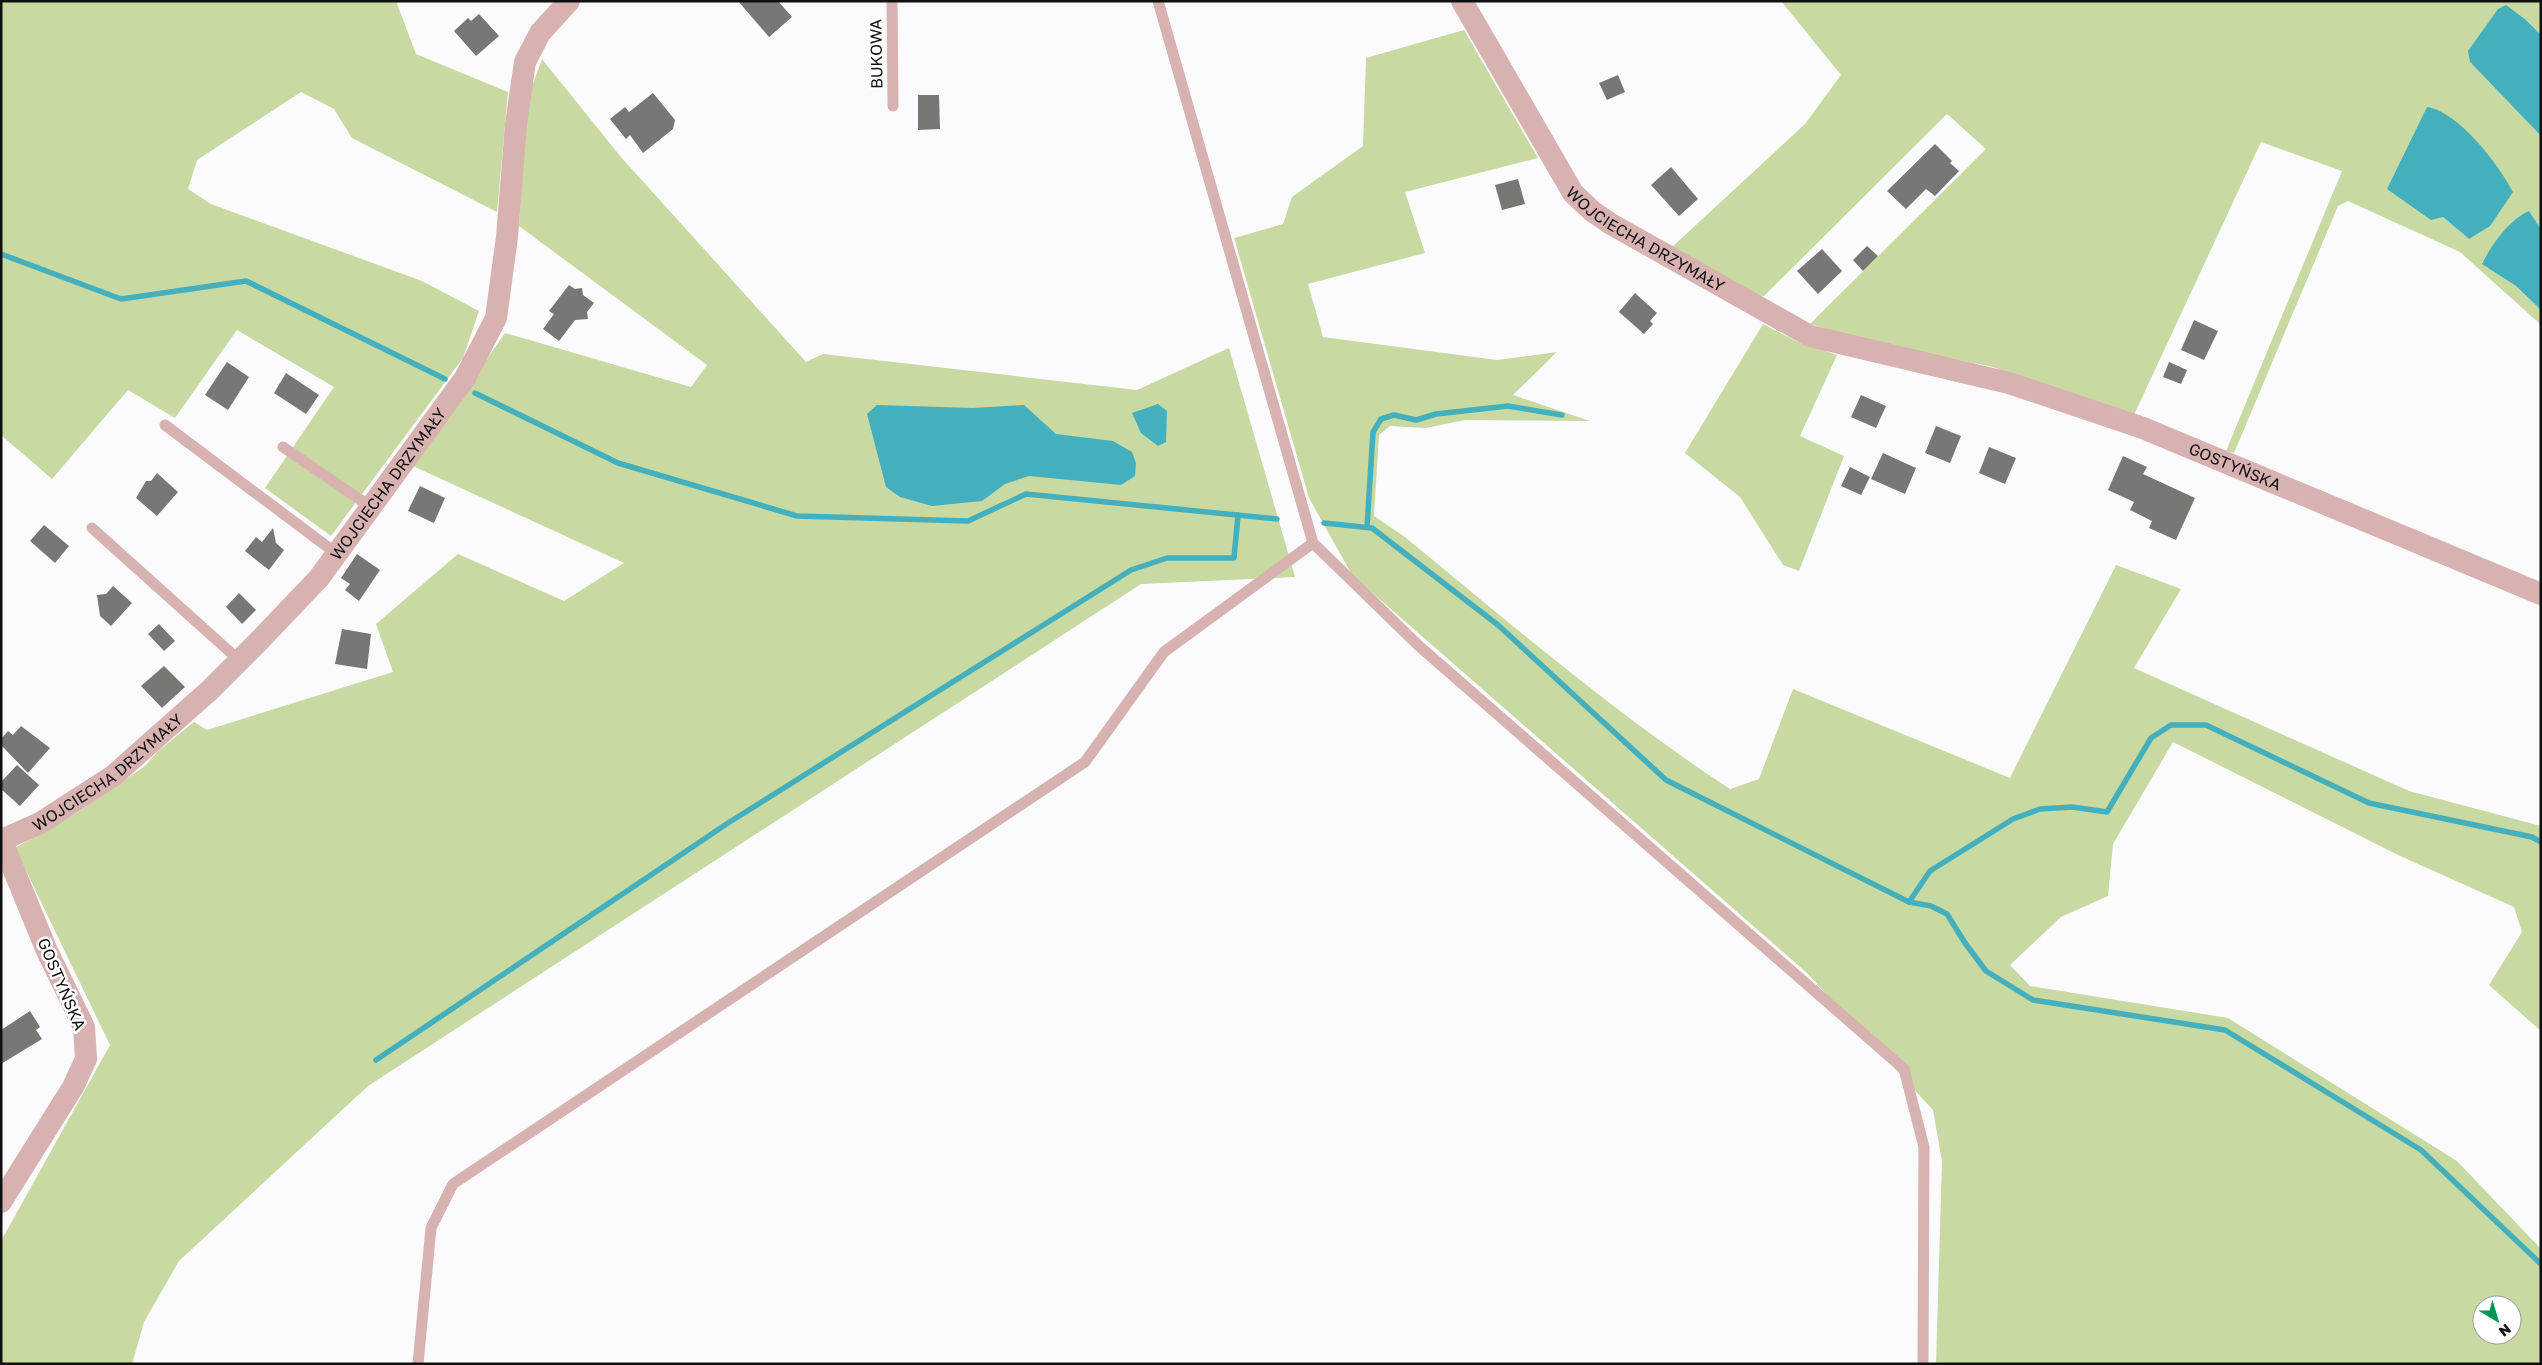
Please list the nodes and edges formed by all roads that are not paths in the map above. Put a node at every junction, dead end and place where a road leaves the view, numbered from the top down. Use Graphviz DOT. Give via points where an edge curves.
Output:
graph roads {
  1 [pos="569,1"];
  2 [pos="892,1"];
  3 [pos="1158,1"];
  4 [pos="1462,1"];
  5 [pos="893,106"];
  6 [pos="1923,362"];
  7 [pos="165,425"];
  8 [pos="282,446"];
  9 [pos="371,507"];
  10 [pos="92,528"];
  11 [pos="1313,543"];
  12 [pos="337,554"];
  13 [pos="2541,594"];
  14 [pos="240,660"];
  15 [pos="2,840"];
  16 [pos="1,1202"];
  17 [pos="418,1364"];
  18 [pos="1923,1364"];
  1 -- 9 [label="street, WOJCIECHA DRZYMAŁY" via="540,33 525,62 496,318 465,378"];
  2 -- 5 [label="lane, BUKOWA"];
  3 -- 11 [label="lane"];
  4 -- 6 [label="street, WOJCIECHA DRZYMAŁY" via="1573,193 1592,212 1810,336"];
  6 -- 13 [label="street, GOSTYŃSKA" via="2009,383 2143,428"];
  7 -- 12 [label="lane"];
  8 -- 9 [label="lane"];
  9 -- 12 [label="street, WOJCIECHA DRZYMAŁY"];
  10 -- 14 [label="lane"];
  11 -- 17 [label="lane" via="1164,652 1086,762 453,1184 431,1228"];
  11 -- 18 [label="lane" via="1418,646 1904,1069 1924,1147"];
  12 -- 14 [label="street, WOJCIECHA DRZYMAŁY" via="319,578"];
  14 -- 15 [label="street, WOJCIECHA DRZYMAŁY" via="113,776 40,823"];
  15 -- 16 [label="street, GOSTYŃSKA" via="47,951 84,1027 86,1059 73,1088"];
}
